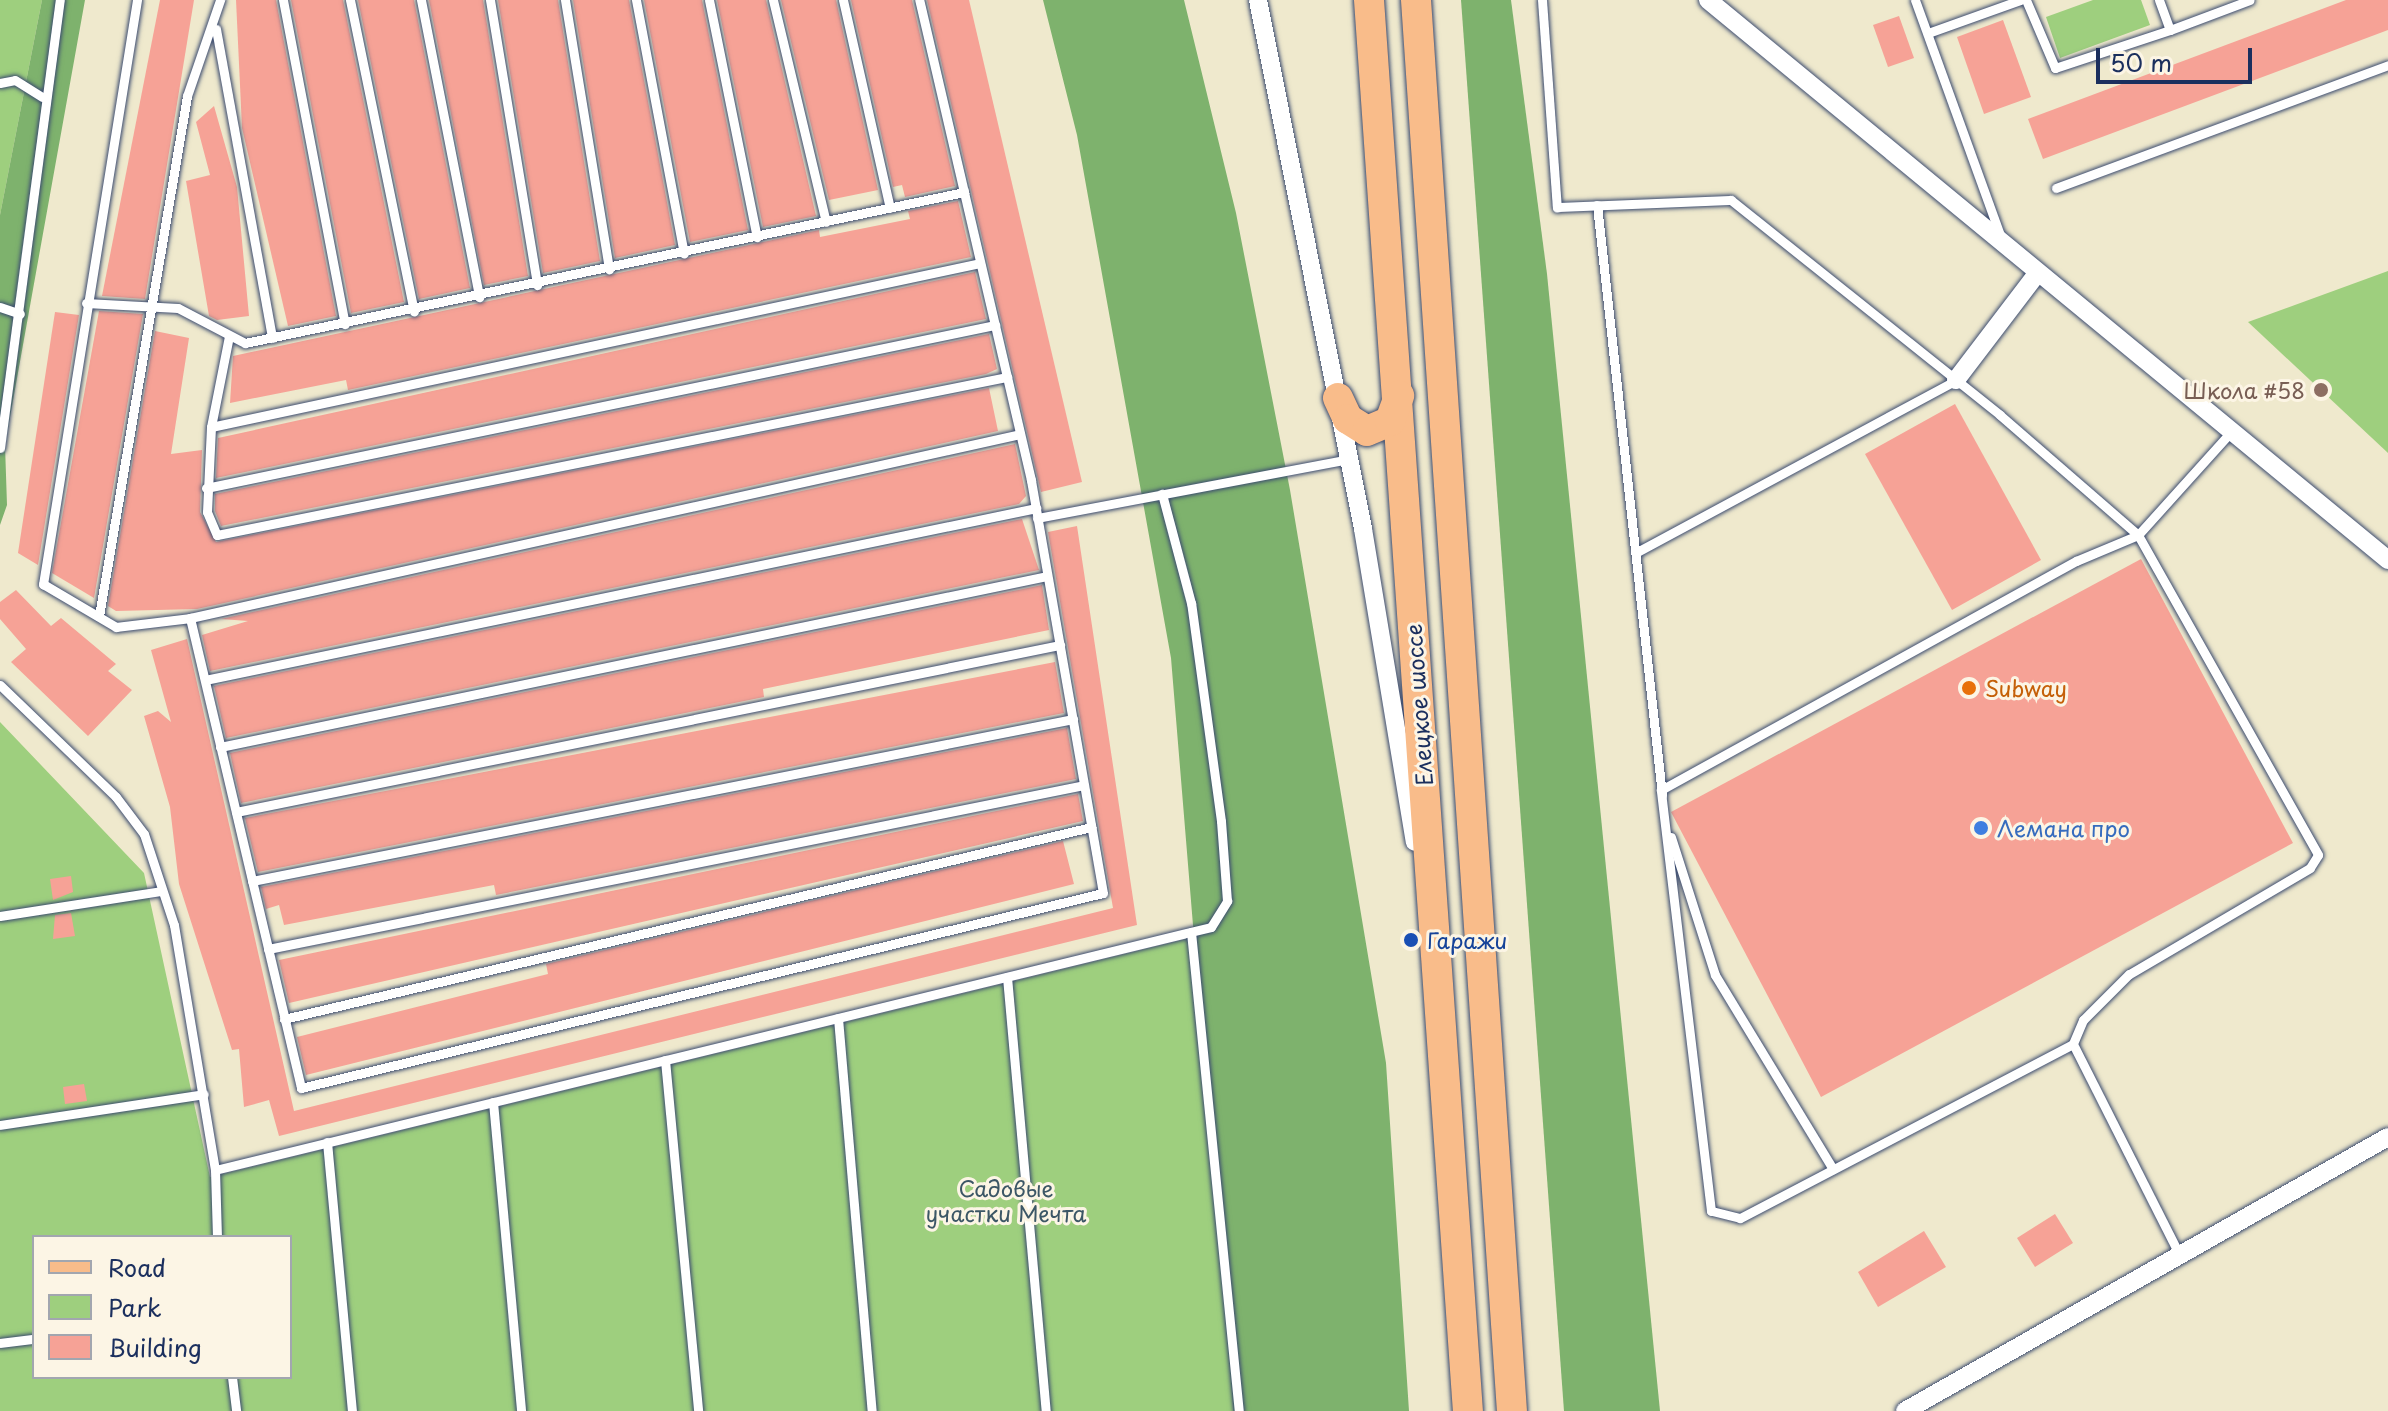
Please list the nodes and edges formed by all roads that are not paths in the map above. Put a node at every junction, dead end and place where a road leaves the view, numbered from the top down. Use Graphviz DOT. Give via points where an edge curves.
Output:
graph roads {
  1 [pos="60,0"];
  2 [pos="137,0"];
  3 [pos="220,0"];
  4 [pos="283,0"];
  5 [pos="350,0"];
  6 [pos="421,0"];
  7 [pos="490,0"];
  8 [pos="565,0"];
  9 [pos="636,0"];
  10 [pos="709,0"];
  11 [pos="773,0"];
  12 [pos="843,0"];
  13 [pos="919,0"];
  14 [pos="1258,0"];
  15 [pos="1369,0"];
  16 [pos="1416,0"];
  17 [pos="1542,0"];
  18 [pos="1708,0"];
  19 [pos="1915,0"];
  20 [pos="2020,0"];
  21 [pos="2026,0"];
  22 [pos="2159,0"];
  23 [pos="2250,0"];
  24 [pos="216,29"];
  25 [pos="2170,30"];
  26 [pos="1928,33"];
  27 [pos="2388,65"];
  28 [pos="0,83"];
  29 [pos="42,97"];
  30 [pos="2056,188"];
  31 [pos="964,192"];
  32 [pos="1597,205"];
  33 [pos="890,208"];
  34 [pos="826,222"];
  35 [pos="757,237"];
  36 [pos="2006,250"];
  37 [pos="684,253"];
  38 [pos="980,263"];
  39 [pos="609,269"];
  40 [pos="2036,275"];
  41 [pos="537,285"];
  42 [pos="479,297"];
  43 [pos="86,303"];
  44 [pos="0,307"];
  45 [pos="155,311"];
  46 [pos="414,311"];
  47 [pos="20,314"];
  48 [pos="345,324"];
  49 [pos="995,325"];
  50 [pos="229,336"];
  51 [pos="272,338"];
  52 [pos="1007,377"];
  53 [pos="1956,380"];
  54 [pos="1399,396"];
  55 [pos="1338,398"];
  56 [pos="211,427"];
  57 [pos="1020,434"];
  58 [pos="2229,434"];
  59 [pos="0,448"];
  60 [pos="1349,459"];
  61 [pos="206,488"];
  62 [pos="1162,494"];
  63 [pos="1036,513"];
  64 [pos="2138,535"];
  65 [pos="1637,552"];
  66 [pos="2388,560"];
  67 [pos="1047,576"];
  68 [pos="99,616"];
  69 [pos="190,618"];
  70 [pos="1060,645"];
  71 [pos="205,680"];
  72 [pos="0,685"];
  73 [pos="12,696"];
  74 [pos="0,701"];
  75 [pos="1073,719"];
  76 [pos="220,747"];
  77 [pos="1084,785"];
  78 [pos="1661,790"];
  79 [pos="236,812"];
  80 [pos="1091,827"];
  81 [pos="252,881"];
  82 [pos="162,891"];
  83 [pos="0,916"];
  84 [pos="1191,932"];
  85 [pos="268,949"];
  86 [pos="1434,958"];
  87 [pos="1007,977"];
  88 [pos="838,1018"];
  89 [pos="284,1019"];
  90 [pos="2073,1044"];
  91 [pos="665,1060"];
  92 [pos="204,1094"];
  93 [pos="493,1102"];
  94 [pos="0,1125"];
  95 [pos="2388,1137"];
  96 [pos="327,1142"];
  97 [pos="1833,1169"];
  98 [pos="215,1170"];
  99 [pos="217,1235"];
  100 [pos="2178,1252"];
  101 [pos="32,1339"];
  102 [pos="0,1343"];
  103 [pos="232,1379"];
  104 [pos="236,1411"];
  105 [pos="352,1411"];
  106 [pos="521,1411"];
  107 [pos="698,1411"];
  108 [pos="872,1411"];
  109 [pos="1046,1411"];
  110 [pos="1239,1411"];
  111 [pos="1468,1411"];
  112 [pos="1512,1411"];
  113 [pos="1905,1411"];
  1 -- 29 [label="lane"];
  2 -- 43 [label="lane"];
  3 -- 24 [label="lane"];
  4 -- 48 [label="lane"];
  5 -- 46 [label="lane"];
  6 -- 42 [label="lane"];
  7 -- 41 [label="lane"];
  8 -- 39 [label="lane"];
  9 -- 37 [label="lane"];
  10 -- 35 [label="lane"];
  11 -- 34 [label="lane"];
  12 -- 33 [label="lane"];
  13 -- 31 [label="lane"];
  14 -- 55 [label="street"];
  15 -- 54 [label="main road, Елецкое шоссе"];
  16 -- 112 [label="main road, Елецкое шоссе"];
  17 -- 32 [label="lane" via="1554,197 1564,209"];
  18 -- 36 [label="street"];
  19 -- 26 [label="lane"];
  20 -- 26 [label="lane"];
  21 -- 25 [label="lane" via="2055,68"];
  22 -- 25 [label="lane"];
  23 -- 25 [label="lane"];
  24 -- 45 [label="lane" via="187,96"];
  24 -- 51 [label="lane"];
  26 -- 36 [label="lane"];
  27 -- 30 [label="lane"];
  28 -- 29 [label="lane" via="15,80"];
  29 -- 47 [label="lane"];
  31 -- 33 [label="lane"];
  31 -- 38 [label="lane"];
  32 -- 53 [label="lane" via="1731,200"];
  32 -- 65 [label="lane"];
  33 -- 34 [label="lane"];
  34 -- 35 [label="lane"];
  35 -- 37 [label="lane"];
  36 -- 40 [label="street"];
  37 -- 39 [label="lane"];
  38 -- 49 [label="lane"];
  38 -- 56 [label="lane"];
  39 -- 41 [label="lane"];
  40 -- 53 [label="street"];
  40 -- 58 [label="street"];
  41 -- 42 [label="lane"];
  42 -- 46 [label="lane"];
  43 -- 45 [label="lane"];
  43 -- 68 [label="lane" via="43,584"];
  44 -- 47 [label="lane"];
  45 -- 50 [label="lane" via="178,308"];
  45 -- 68 [label="lane"];
  46 -- 48 [label="lane"];
  47 -- 59 [label="lane"];
  48 -- 51 [label="lane"];
  49 -- 52 [label="lane"];
  49 -- 61 [label="lane"];
  50 -- 51 [label="lane" via="245,343"];
  50 -- 56 [label="lane"];
  52 -- 57 [label="lane"];
  52 -- 61 [label="lane" via="217,535"];
  53 -- 64 [label="lane"];
  53 -- 65 [label="lane"];
  54 -- 55 [label="main road" via="1390,421 1367,431 1348,419"];
  54 -- 86 [label="main road, Елецкое шоссе"];
  55 -- 60 [label="street"];
  56 -- 61 [label="lane"];
  57 -- 63 [label="lane"];
  57 -- 69 [label="lane"];
  58 -- 64 [label="lane"];
  58 -- 66 [label="street"];
  60 -- 62 [label="lane"];
  60 -- 86 [label="street"];
  62 -- 63 [label="lane"];
  62 -- 84 [label="lane" via="1191,603 1227,901 1211,927"];
  63 -- 67 [label="lane"];
  63 -- 71 [label="lane"];
  64 -- 78 [label="lane" via="2076,561"];
  64 -- 90 [label="lane" via="2318,855 2310,868 2129,974 2083,1020"];
  65 -- 78 [label="lane"];
  67 -- 70 [label="lane"];
  67 -- 76 [label="lane"];
  68 -- 69 [label="lane" via="116,627"];
  69 -- 71 [label="lane"];
  70 -- 75 [label="lane"];
  70 -- 79 [label="lane"];
  71 -- 76 [label="lane"];
  72 -- 73 [label="lane"];
  73 -- 74 [label="lane"];
  73 -- 82 [label="lane" via="116,797 144,834"];
  75 -- 77 [label="lane"];
  75 -- 81 [label="lane"];
  76 -- 79 [label="lane"];
  77 -- 80 [label="lane"];
  77 -- 85 [label="lane"];
  78 -- 97 [label="lane" via="1715,975"];
  78 -- 97 [label="lane" via="1711,1211 1740,1218"];
  79 -- 81 [label="lane"];
  80 -- 89 [label="lane"];
  80 -- 89 [label="lane" via="1103,893 301,1088"];
  81 -- 85 [label="lane"];
  82 -- 83 [label="lane"];
  82 -- 92 [label="lane"];
  84 -- 87 [label="lane"];
  84 -- 110 [label="lane"];
  85 -- 89 [label="lane"];
  86 -- 111 [label="main road, Елецкое шоссе"];
  87 -- 88 [label="lane"];
  87 -- 109 [label="lane"];
  88 -- 91 [label="lane"];
  88 -- 108 [label="lane"];
  90 -- 97 [label="lane"];
  90 -- 100 [label="lane"];
  91 -- 93 [label="lane"];
  91 -- 107 [label="lane"];
  92 -- 94 [label="lane"];
  92 -- 98 [label="lane"];
  93 -- 96 [label="lane"];
  93 -- 106 [label="lane"];
  95 -- 100 [label="street"];
  96 -- 98 [label="lane"];
  96 -- 105 [label="lane"];
  98 -- 99 [label="lane"];
  100 -- 113 [label="street"];
  101 -- 102 [label="lane"];
  103 -- 104 [label="lane"];
}
